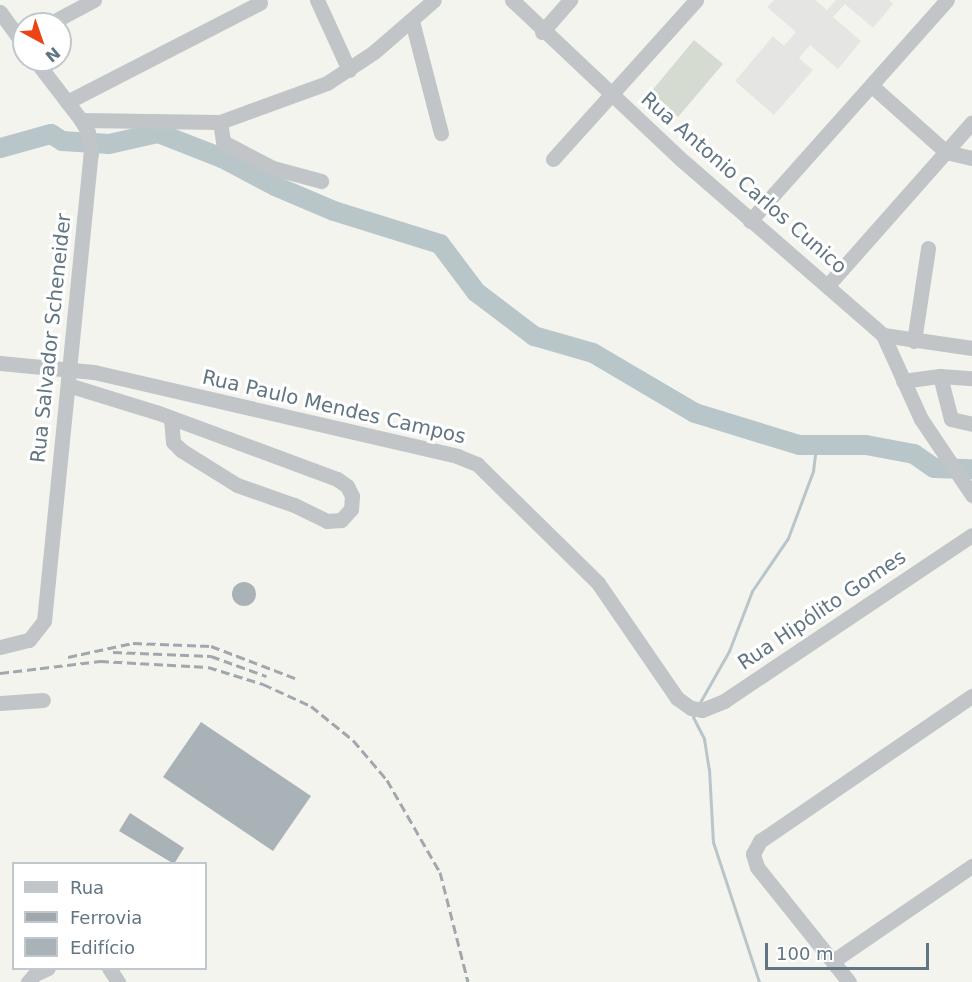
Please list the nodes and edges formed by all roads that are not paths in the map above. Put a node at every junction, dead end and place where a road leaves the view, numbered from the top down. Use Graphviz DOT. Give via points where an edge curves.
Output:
graph roads {
  1 [pos="94,0"];
  2 [pos="317,0"];
  3 [pos="434,0"];
  4 [pos="512,0"];
  5 [pos="570,0"];
  6 [pos="696,0"];
  7 [pos="947,0"];
  8 [pos="260,3"];
  9 [pos="0,12"];
  10 [pos="72,12"];
  11 [pos="412,21"];
  12 [pos="12,27"];
  13 [pos="542,32"];
  14 [pos="349,70"];
  15 [pos="44,72"];
  16 [pos="872,86"];
  17 [pos="612,94"];
  18 [pos="67,102"];
  19 [pos="81,120"];
  20 [pos="220,122"];
  21 [pos="972,122"];
  22 [pos="441,133"];
  23 [pos="946,153"];
  24 [pos="972,158"];
  25 [pos="553,159"];
  26 [pos="321,181"];
  27 [pos="750,221"];
  28 [pos="928,248"];
  29 [pos="828,285"];
  30 [pos="883,335"];
  31 [pos="914,341"];
  32 [pos="972,348"];
  33 [pos="0,363"];
  34 [pos="940,376"];
  35 [pos="69,377"];
  36 [pos="972,378"];
  37 [pos="903,381"];
  38 [pos="171,418"];
  39 [pos="972,424"];
  40 [pos="972,495"];
  41 [pos="972,535"];
  42 [pos="0,648"];
  43 [pos="972,696"];
  44 [pos="44,700"];
  45 [pos="0,703"];
  46 [pos="696,709"];
  47 [pos="972,866"];
  48 [pos="833,962"];
  49 [pos="45,970"];
  50 [pos="28,982"];
  51 [pos="849,982"];
  1 -- 10 [label="street"];
  2 -- 14 [label="street"];
  3 -- 11 [label="street"];
  4 -- 13 [label="street, Rua Antonio Carlos Cunico"];
  5 -- 13 [label="street"];
  6 -- 17 [label="street"];
  7 -- 16 [label="street"];
  8 -- 18 [label="street"];
  9 -- 12 [label="street"];
  11 -- 14 [label="street"];
  11 -- 22 [label="street"];
  13 -- 17 [label="street, Rua Antonio Carlos Cunico"];
  14 -- 20 [label="street" via="305,92"];
  15 -- 18 [label="street, Rua Salvador Scheneider"];
  16 -- 23 [label="street"];
  16 -- 27 [label="street"];
  17 -- 25 [label="street"];
  17 -- 27 [label="street, Rua Antonio Carlos Cunico"];
  18 -- 19 [label="street, Rua Salvador Scheneider"];
  19 -- 20 [label="street"];
  19 -- 35 [label="street, Rua Salvador Scheneider" via="88,132 91,154"];
  20 -- 26 [label="street" via="223,142 273,168"];
  21 -- 23 [label="street"];
  23 -- 24 [label="street"];
  23 -- 29 [label="street"];
  27 -- 29 [label="street, Rua Antonio Carlos Cunico"];
  28 -- 31 [label="street"];
  29 -- 30 [label="street, Rua Antonio Carlos Cunico"];
  30 -- 31 [label="street"];
  30 -- 37 [label="street"];
  31 -- 32 [label="street"];
  33 -- 35 [label="street, Rua Paulo Mendes Campos"];
  34 -- 36 [label="street"];
  34 -- 37 [label="street"];
  34 -- 39 [label="street" via="951,419"];
  35 -- 38 [label="street"];
  35 -- 42 [label="street, Rua Salvador Scheneider" via="44,621 37,635"];
  35 -- 46 [label="street, Rua Paulo Mendes Campos" via="435,451 477,464 598,584 677,698"];
  37 -- 40 [label="street" via="943,458"];
  38 -- 38 [label="street" via="337,479 352,496 351,509 341,520 327,521 237,485 173,442"];
  41 -- 46 [label="street, Rua Hipólito Gomes" via="724,701"];
  43 -- 48 [label="street" via="760,841 753,854 757,867"];
  44 -- 45 [label="street"];
  47 -- 48 [label="street"];
  48 -- 51 [label="street"];
  49 -- 50 [label="street" via="34,974"];
}
